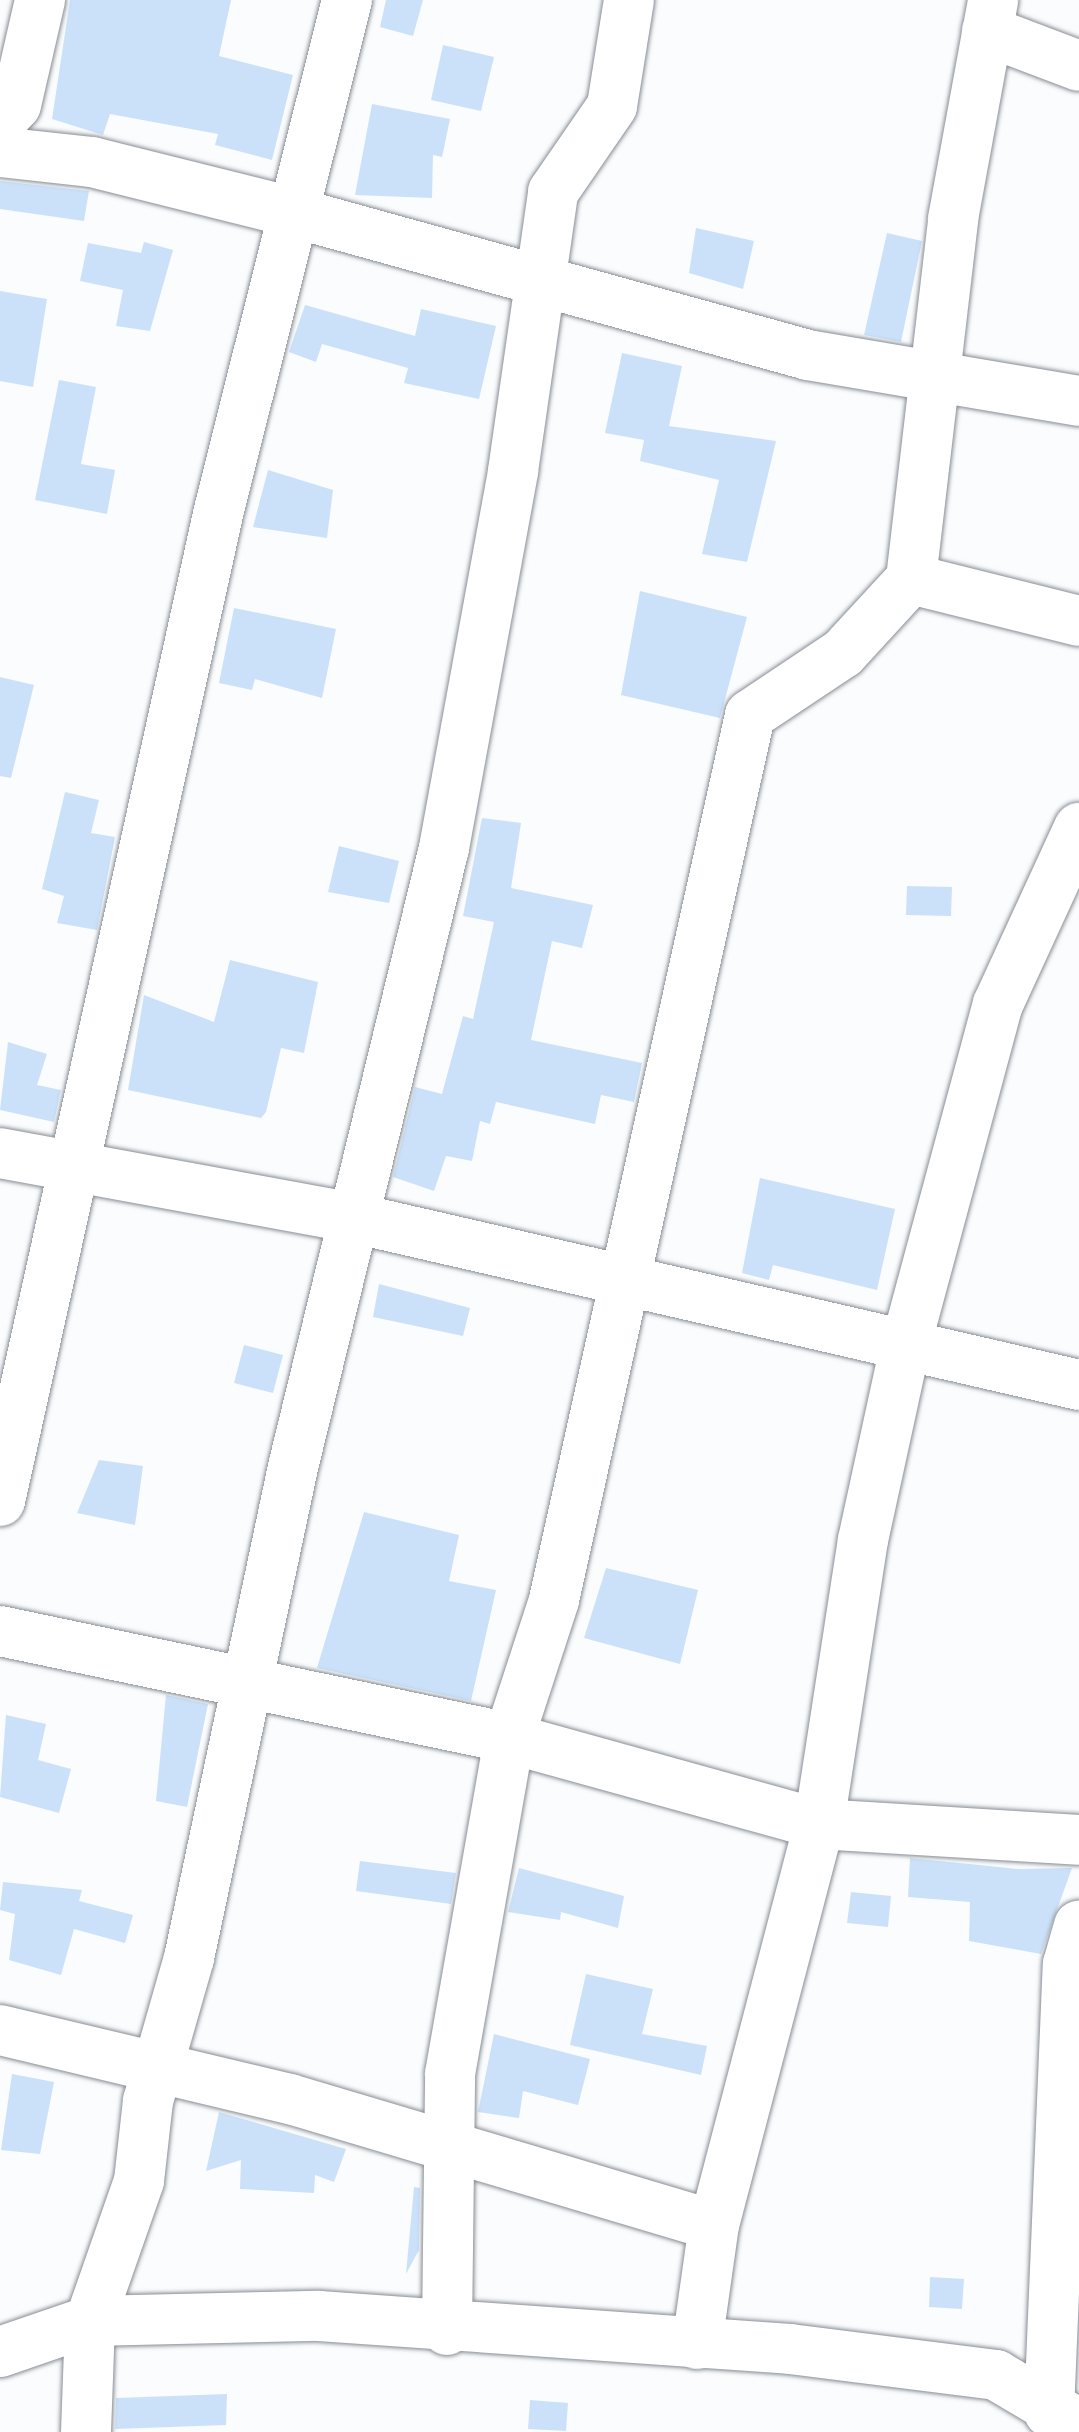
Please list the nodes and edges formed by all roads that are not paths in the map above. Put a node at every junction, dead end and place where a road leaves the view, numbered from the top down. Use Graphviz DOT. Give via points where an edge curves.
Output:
graph roads {
  1 [pos="40,0"];
  2 [pos="347,0"];
  3 [pos="630,0"];
  4 [pos="990,15"];
  5 [pos="1079,66"];
  6 [pos="0,122"];
  7 [pos="0,152"];
  8 [pos="292,212"];
  9 [pos="539,281"];
  10 [pos="933,379"];
  11 [pos="1079,401"];
  12 [pos="911,579"];
  13 [pos="1079,621"];
  14 [pos="1079,828"];
  15 [pos="0,1153"];
  16 [pos="70,1168"];
  17 [pos="354,1218"];
  18 [pos="626,1279"];
  19 [pos="905,1348"];
  20 [pos="1079,1386"];
  21 [pos="0,1501"];
  22 [pos="0,1631"];
  23 [pos="244,1685"];
  24 [pos="509,1738"];
  25 [pos="819,1824"];
  26 [pos="1079,1840"];
  27 [pos="1079,1926"];
  28 [pos="0,2030"];
  29 [pos="158,2066"];
  30 [pos="449,2144"];
  31 [pos="714,2225"];
  32 [pos="90,2321"];
  33 [pos="446,2330"];
  34 [pos="697,2344"];
  35 [pos="0,2352"];
  36 [pos="1064,2418"];
  37 [pos="86,2432"];
  1 -- 6 [label="street" via="16,104"];
  2 -- 8 [label="street"];
  3 -- 9 [label="street" via="612,106 553,192"];
  4 -- 5 [label="street"];
  4 -- 10 [label="street"];
  7 -- 8 [label="street" via="92,162"];
  8 -- 9 [label="street"];
  8 -- 16 [label="street"];
  9 -- 10 [label="street" via="808,355"];
  9 -- 17 [label="street" via="513,471 444,848"];
  10 -- 11 [label="street"];
  10 -- 12 [label="street"];
  12 -- 13 [label="street"];
  12 -- 18 [label="street" via="843,653 750,715"];
  14 -- 19 [label="street" via="998,1004"];
  15 -- 16 [label="street"];
  16 -- 17 [label="street"];
  16 -- 21 [label="street"];
  17 -- 18 [label="street"];
  17 -- 23 [label="street"];
  18 -- 19 [label="street"];
  18 -- 24 [label="street" via="554,1600"];
  19 -- 20 [label="street"];
  19 -- 25 [label="street" via="863,1540"];
  22 -- 23 [label="street"];
  23 -- 24 [label="street"];
  23 -- 29 [label="street" via="188,1958"];
  24 -- 25 [label="street"];
  24 -- 30 [label="street" via="450,2074"];
  25 -- 26 [label="street"];
  25 -- 31 [label="street"];
  27 -- 36 [label="street" via="1068,1964"];
  28 -- 29 [label="street"];
  29 -- 30 [label="street"];
  29 -- 32 [label="street" via="140,2182"];
  30 -- 31 [label="street"];
  30 -- 33 [label="street"];
  31 -- 34 [label="street"];
  32 -- 33 [label="street" via="302,2315"];
  32 -- 35 [label="street"];
  32 -- 37 [label="street"];
  33 -- 34 [label="street"];
  34 -- 36 [label="street" via="996,2375"];
}
